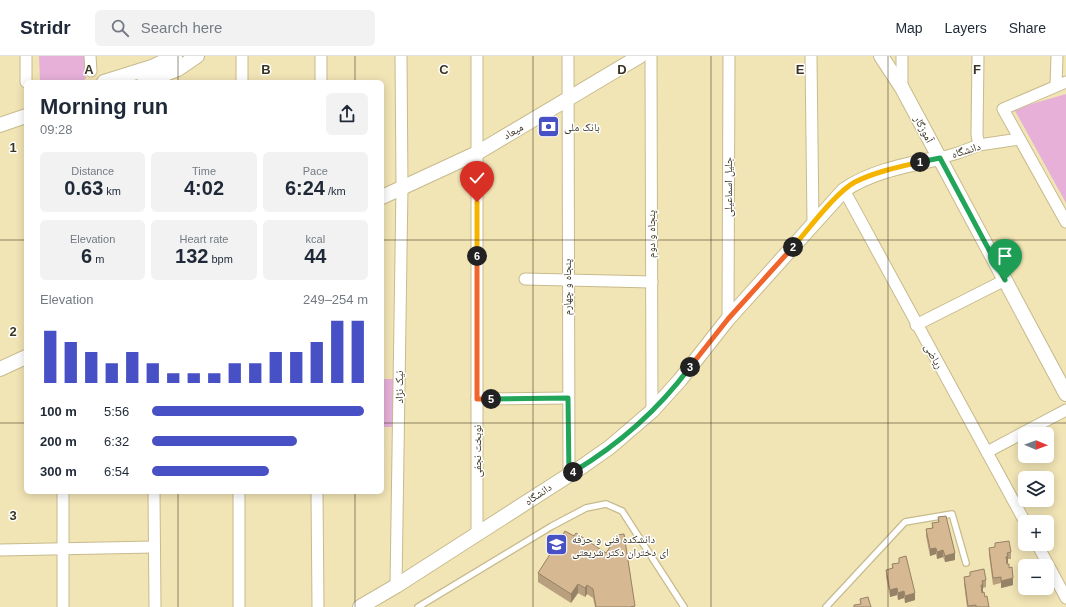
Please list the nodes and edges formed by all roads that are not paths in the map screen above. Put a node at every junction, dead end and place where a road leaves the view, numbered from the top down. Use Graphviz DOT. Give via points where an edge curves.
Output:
graph roads {
  1 [pos="26,56"];
  2 [pos="90,56"];
  3 [pos="174,56"];
  4 [pos="197,56"];
  5 [pos="242,56"];
  6 [pos="321,56"];
  7 [pos="401,56"];
  8 [pos="477,56"];
  9 [pos="568,56"];
  10 [pos="640,56"];
  11 [pos="651,56"];
  12 [pos="729,56"];
  13 [pos="811,56"];
  14 [pos="881,56"];
  15 [pos="902,56"];
  16 [pos="978,56"];
  17 [pos="1057,56"];
  18 [pos="91,71"];
  19 [pos="152,77"];
  20 [pos="26,80"];
  21 [pos="123,80"];
  22 [pos="242,80"];
  23 [pos="321,80"];
  24 [pos="1061,84"];
  25 [pos="902,88"];
  26 [pos="566,100"];
  27 [pos="24,117"];
  28 [pos="0,125"];
  29 [pos="1019,139"];
  30 [pos="979,145"];
  31 [pos="477,152"];
  32 [pos="940,158"];
  33 [pos="402,187"];
  34 [pos="844,190"];
  35 [pos="384,196"];
  36 [pos="1066,222"];
  37 [pos="813,224"];
  38 [pos="525,279"];
  39 [pos="567,280"];
  40 [pos="1005,280"];
  41 [pos="652,282"];
  42 [pos="728,319"];
  43 [pos="916,325"];
  44 [pos="24,358"];
  45 [pos="0,369"];
  46 [pos="1066,394"];
  47 [pos="568,398"];
  48 [pos="477,399"];
  49 [pos="1066,410"];
  50 [pos="652,411"];
  51 [pos="987,452"];
  52 [pos="569,475"];
  53 [pos="63,494"];
  54 [pos="154,494"];
  55 [pos="239,494"];
  56 [pos="317,494"];
  57 [pos="1021,515"];
  58 [pos="477,533"];
  59 [pos="154,547"];
  60 [pos="63,549"];
  61 [pos="0,550"];
  62 [pos="1041,551"];
  63 [pos="966,563"];
  64 [pos="396,586"];
  65 [pos="1066,598"];
  66 [pos="63,607"];
  67 [pos="155,607"];
  68 [pos="239,607"];
  69 [pos="318,607"];
  70 [pos="360,607"];
  71 [pos="418,607"];
  72 [pos="684,607"];
  73 [pos="826,607"];
  1 -- 20 [label="street"];
  2 -- 18 [label="street"];
  3 -- 19 [label="street"];
  4 -- 19 [label="street" via="178,69"];
  5 -- 22 [label="street"];
  6 -- 23 [label="street"];
  7 -- 33 [label="street, نیک نژاد"];
  8 -- 31 [label="street, نوبخت نجفی"];
  9 -- 26 [label="street, پنجاه و چهارم"];
  10 -- 26 [label="street, میعاد"];
  11 -- 41 [label="street, پنجاه و دوم"];
  12 -- 42 [label="street, جلیل اسماعیلی"];
  13 -- 37 [label="street"];
  14 -- 25 [label="street, آموزگار"];
  15 -- 25 [label="street"];
  16 -- 30 [label="street"];
  17 -- 24 [label="street"];
  19 -- 21 [label="street"];
  24 -- 29 [label="street" via="1003,109"];
  25 -- 32 [label="street, آموزگار"];
  26 -- 31 [label="street, میعاد"];
  26 -- 39 [label="street, پنجاه و چهارم"];
  27 -- 28 [label="street"];
  29 -- 30 [label="street, دانشگاه"];
  29 -- 36 [label="street"];
  30 -- 32 [label="street, دانشگاه"];
  31 -- 33 [label="street, میعاد"];
  31 -- 48 [label="street, نوبخت نجفی"];
  32 -- 34 [label="street, دانشگاه" via="872,175"];
  32 -- 40 [label="street, آموزگار"];
  33 -- 35 [label="street, میعاد"];
  33 -- 64 [label="street, نیک نژاد"];
  34 -- 37 [label="street, دانشگاه"];
  34 -- 43 [label="street, ریاضی"];
  37 -- 42 [label="street, دانشگاه"];
  38 -- 39 [label="street"];
  39 -- 41 [label="street"];
  39 -- 47 [label="street, پنجاه و چهارم"];
  40 -- 43 [label="street"];
  40 -- 46 [label="street, آموزگار"];
  41 -- 50 [label="street, پنجاه و دوم"];
  42 -- 50 [label="street, دانشگاه"];
  43 -- 51 [label="street, ریاضی"];
  44 -- 45 [label="street"];
  47 -- 48 [label="street"];
  47 -- 52 [label="street, پنجاه و چهارم"];
  48 -- 58 [label="street, نوبخت نجفی"];
  49 -- 51 [label="street"];
  50 -- 52 [label="street, دانشگاه" via="610,447"];
  51 -- 57 [label="street, ریاضی"];
  52 -- 58 [label="street, دانشگاه"];
  53 -- 60 [label="street"];
  54 -- 59 [label="street"];
  55 -- 68 [label="street"];
  56 -- 69 [label="street"];
  58 -- 64 [label="street, دانشگاه"];
  59 -- 60 [label="street"];
  59 -- 67 [label="street"];
  60 -- 61 [label="street"];
  60 -- 66 [label="street"];
  62 -- 65 [label="street"];
  63 -- 73 [label="lane" via="952,514 906,522"];
  64 -- 70 [label="street, دانشگاه"];
  71 -- 72 [label="lane" via="552,526 586,508 606,504 622,511"];
}
